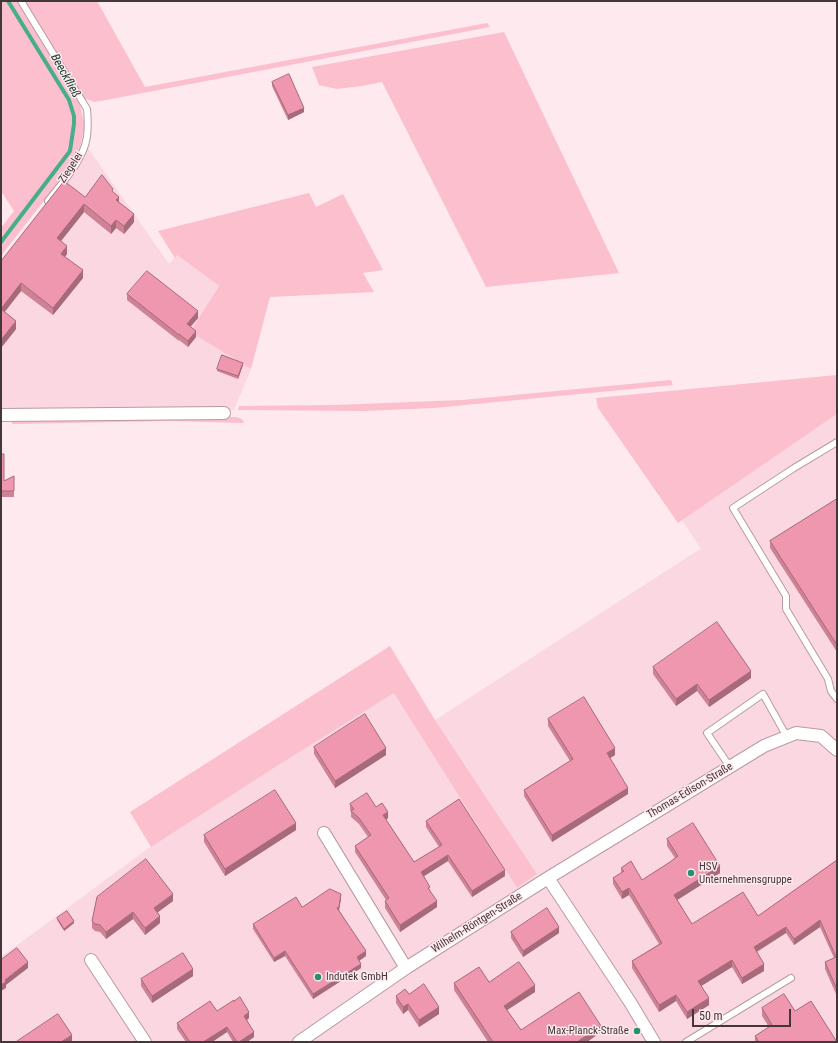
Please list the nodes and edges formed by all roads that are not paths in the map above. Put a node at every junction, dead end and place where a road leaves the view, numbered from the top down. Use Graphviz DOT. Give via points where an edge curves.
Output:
graph roads {
  1 [pos="21,1"];
  2 [pos="42,209"];
  3 [pos="224,413"];
  4 [pos="1,415"];
  5 [pos="837,442"];
  6 [pos="837,700"];
  7 [pos="787,737"];
  8 [pos="837,750"];
  9 [pos="730,767"];
  10 [pos="324,833"];
  11 [pos="548,878"];
  12 [pos="91,960"];
  13 [pos="406,968"];
  14 [pos="791,978"];
  15 [pos="145,1042"];
  16 [pos="299,1042"];
  17 [pos="654,1042"];
  18 [pos="686,1042"];
  1 -- 2 [label="lane, Ziegelei" via="87,109 87,138 83,152"];
  3 -- 4 [label="street"];
  5 -- 6 [label="lane" via="733,508 786,596 786,609 828,679"];
  7 -- 8 [label="street, Thomas-Edison-Straße" via="796,733 821,736"];
  7 -- 9 [label="street, Thomas-Edison-Straße" via="764,746"];
  7 -- 9 [label="lane" via="763,694 707,734"];
  9 -- 11 [label="street, Thomas-Edison-Straße"];
  10 -- 13 [label="street"];
  11 -- 13 [label="street, Wilhelm-Röntgen-Straße"];
  11 -- 17 [label="street"];
  12 -- 15 [label="street"];
  13 -- 16 [label="street, Wilhelm-Röntgen-Straße"];
  14 -- 18 [label="lane"];
}
